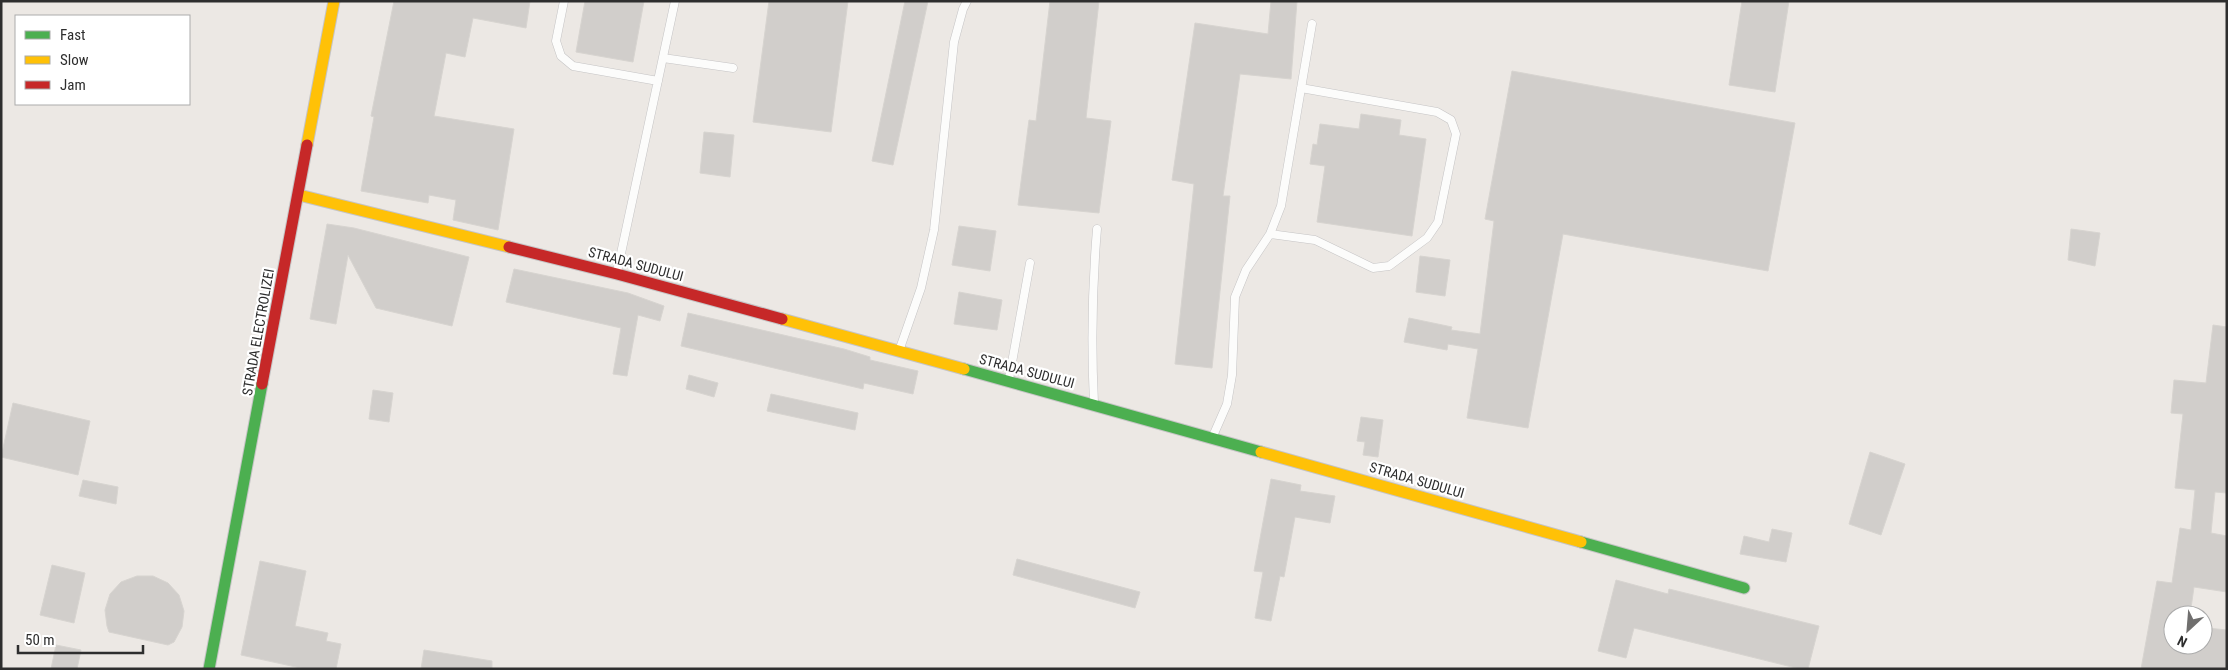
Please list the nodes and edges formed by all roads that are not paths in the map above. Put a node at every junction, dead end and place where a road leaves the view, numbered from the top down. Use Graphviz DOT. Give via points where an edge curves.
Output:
graph roads {
  1 [pos="334,1"];
  2 [pos="564,1"];
  3 [pos="675,1"];
  4 [pos="968,1"];
  5 [pos="1312,24"];
  6 [pos="663,58"];
  7 [pos="733,68"];
  8 [pos="658,80"];
  9 [pos="1301,88"];
  10 [pos="299,194"];
  11 [pos="1097,229"];
  12 [pos="1270,234"];
  13 [pos="1030,263"];
  14 [pos="617,274"];
  15 [pos="899,351"];
  16 [pos="1008,381"];
  17 [pos="1094,405"];
  18 [pos="1212,438"];
  19 [pos="1744,588"];
  20 [pos="210,669"];
  1 -- 10 [label="street, STRADA ELECTROLIZEI"];
  2 -- 8 [label="lane" via="556,41 561,56 572,66"];
  3 -- 6 [label="lane"];
  4 -- 15 [label="lane" via="954,42 934,230 921,288"];
  5 -- 9 [label="lane"];
  6 -- 7 [label="lane"];
  6 -- 8 [label="lane"];
  8 -- 14 [label="lane"];
  9 -- 12 [label="lane" via="1281,206"];
  9 -- 12 [label="lane" via="1437,112 1451,120 1456,134 1438,222 1427,238 1405,256 1388,266 1373,268 1314,240"];
  10 -- 14 [label="street, STRADA SUDULUI"];
  10 -- 20 [label="street, STRADA ELECTROLIZEI"];
  11 -- 17 [label="lane" via="1091,302"];
  12 -- 18 [label="lane" via="1246,270 1236,297 1232,375 1227,404"];
  13 -- 16 [label="lane"];
  14 -- 15 [label="street, STRADA SUDULUI"];
  15 -- 16 [label="street, STRADA SUDULUI"];
  16 -- 17 [label="street, STRADA SUDULUI"];
  17 -- 18 [label="street, STRADA SUDULUI"];
  18 -- 19 [label="street, STRADA SUDULUI"];
}
